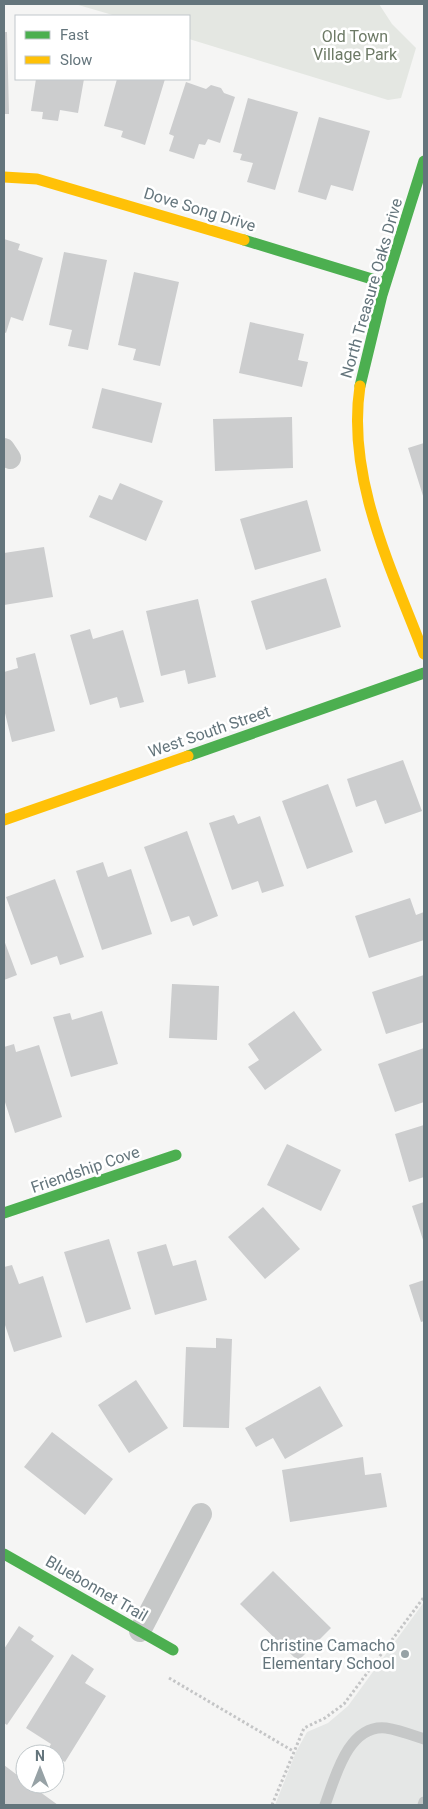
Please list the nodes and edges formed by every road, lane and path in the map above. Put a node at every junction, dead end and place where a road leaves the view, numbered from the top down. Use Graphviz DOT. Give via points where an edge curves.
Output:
graph roads {
  1 [pos="424,161"];
  2 [pos="4,177"];
  3 [pos="385,283"];
  4 [pos="424,654"];
  5 [pos="424,673"];
  6 [pos="4,820"];
  7 [pos="176,1155"];
  8 [pos="4,1213"];
  9 [pos="201,1514"];
  10 [pos="4,1554"];
  11 [pos="424,1597"];
  12 [pos="140,1631"];
  13 [pos="173,1650"];
  14 [pos="160,1673"];
  15 [pos="424,1739"];
  16 [pos="293,1751"];
  17 [pos="272,1805"];
  18 [pos="325,1805"];
  1 -- 3 [label="street, North Treasure Oaks Drive"];
  2 -- 3 [label="street, Dove Song Drive" via="37,179 104,196"];
  3 -- 4 [label="street, North Treasure Oaks Drive" via="357,402 358,443 369,502"];
  5 -- 6 [label="street, West South Street"];
  7 -- 8 [label="street, Friendship Cove"];
  9 -- 12 [label="street"];
  10 -- 12 [label="street, Bluebonnet Trail"];
  11 -- 16 [label="path" via="344,1704 304,1728"];
  12 -- 13 [label="street, Bluebonnet Trail"];
  14 -- 16 [label="path"];
  15 -- 18 [label="lane" via="385,1728 361,1735 343,1759"];
  16 -- 17 [label="path"];
}
